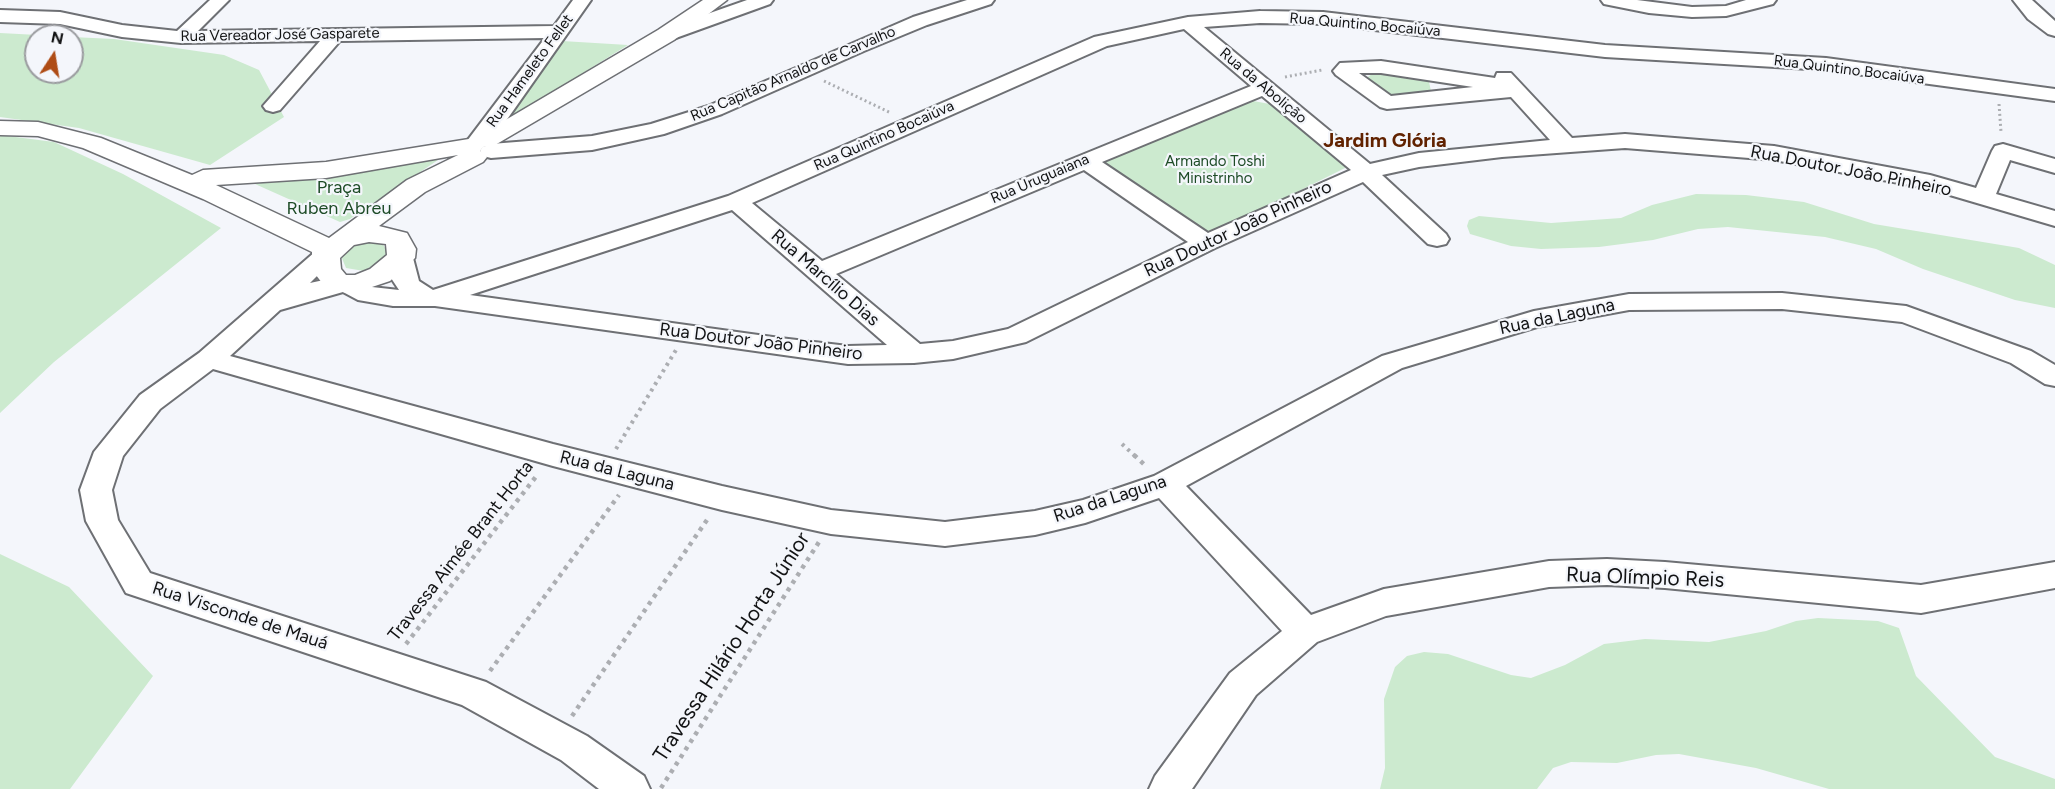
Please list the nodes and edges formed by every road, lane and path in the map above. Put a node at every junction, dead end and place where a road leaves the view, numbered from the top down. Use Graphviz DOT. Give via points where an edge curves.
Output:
graph roads {
  1 [pos="220,0"];
  2 [pos="582,0"];
  3 [pos="717,0"];
  4 [pos="764,0"];
  5 [pos="985,0"];
  6 [pos="1610,0"];
  7 [pos="1767,0"];
  8 [pos="2022,0"];
  9 [pos="0,16"];
  10 [pos="1188,23"];
  11 [pos="2055,30"];
  12 [pos="561,32"];
  13 [pos="335,34"];
  14 [pos="666,35"];
  15 [pos="181,37"];
  16 [pos="1499,67"];
  17 [pos="1348,68"];
  18 [pos="802,71"];
  19 [pos="1412,71"];
  20 [pos="1261,85"];
  21 [pos="1998,88"];
  22 [pos="1514,89"];
  23 [pos="2055,95"];
  24 [pos="1427,99"];
  25 [pos="273,106"];
  26 [pos="913,124"];
  27 [pos="0,128"];
  28 [pos="1565,144"];
  29 [pos="483,146"];
  30 [pos="2003,151"];
  31 [pos="1085,161"];
  32 [pos="439,163"];
  33 [pos="2055,166"];
  34 [pos="156,168"];
  35 [pos="1366,172"];
  36 [pos="203,178"];
  37 [pos="1983,198"];
  38 [pos="396,200"];
  39 [pos="736,201"];
  40 [pos="2055,219"];
  41 [pos="383,234"];
  42 [pos="1437,239"];
  43 [pos="1206,243"];
  44 [pos="337,246"];
  45 [pos="401,258"];
  46 [pos="818,272"];
  47 [pos="346,285"];
  48 [pos="431,298"];
  49 [pos="268,308"];
  50 [pos="685,334"];
  51 [pos="914,354"];
  52 [pos="209,359"];
  53 [pos="2055,377"];
  54 [pos="631,424"];
  55 [pos="1122,444"];
  56 [pos="553,455"];
  57 [pos="633,476"];
  58 [pos="1158,477"];
  59 [pos="722,498"];
  60 [pos="831,522"];
  61 [pos="2055,575"];
  62 [pos="1305,632"];
  63 [pos="390,664"];
  64 [pos="474,693"];
  65 [pos="557,739"];
  66 [pos="630,789"];
  67 [pos="661,789"];
  68 [pos="1169,789"];
  1 -- 15 [label="street"];
  2 -- 12 [label="street, Rua Hameleto Fellet"];
  3 -- 14 [label="main road"];
  4 -- 14 [label="street"];
  5 -- 18 [label="street, Rua Capitão Arnaldo de Carvalho" via="920,21"];
  6 -- 7 [label="street" via="1692,12 1726,11"];
  8 -- 11 [label="street"];
  9 -- 15 [label="street, Rua Vereador José Gasparete" via="60,18"];
  10 -- 20 [label="street, Rua da Abolição"];
  10 -- 21 [label="street, Rua Quintino Bocaiúva" via="1260,17 1323,18 1605,51 1826,64"];
  10 -- 26 [label="street, Rua Quintino Bocaiúva" via="1101,41"];
  12 -- 13 [label="street, Rua Vereador José Gasparete"];
  12 -- 29 [label="street, Rua Hameleto Fellet"];
  13 -- 15 [label="street, Rua Vereador José Gasparete"];
  13 -- 25 [label="street"];
  14 -- 29 [label="main road"];
  16 -- 22 [label="street"];
  17 -- 19 [label="street"];
  17 -- 20 [label="path" via="1332,68"];
  17 -- 24 [label="street" via="1387,103"];
  18 -- 26 [label="path"];
  18 -- 29 [label="street, Rua Capitão Arnaldo de Carvalho" via="715,110 656,129 592,143"];
  19 -- 22 [label="street"];
  19 -- 24 [label="street" via="1432,82 1434,92"];
  20 -- 31 [label="street, Rua Uruguaiana"];
  20 -- 35 [label="street, Rua da Abolição"];
  21 -- 23 [label="street, Rua Quintino Bocaiúva"];
  21 -- 30 [label="path"];
  22 -- 24 [label="street"];
  22 -- 28 [label="street"];
  26 -- 39 [label="street, Rua Quintino Bocaiúva"];
  27 -- 34 [label="main road" via="38,129 92,143"];
  28 -- 35 [label="street, Rua Doutor João Pinheiro" via="1419,160"];
  28 -- 37 [label="street, Rua Doutor João Pinheiro" via="1625,141 1774,153 1930,182"];
  29 -- 32 [label="main road"];
  30 -- 33 [label="street"];
  30 -- 37 [label="street"];
  31 -- 43 [label="street"];
  31 -- 46 [label="street, Rua Uruguaiana"];
  32 -- 36 [label="main road"];
  32 -- 38 [label="main road, Rua Visconde de Mauá"];
  34 -- 36 [label="main road"];
  34 -- 44 [label="main road" via="321,246"];
  35 -- 42 [label="street, Rua da Abolição"];
  35 -- 43 [label="street, Rua Doutor João Pinheiro"];
  36 -- 44 [label="main road" via="233,185"];
  37 -- 40 [label="street, Rua Doutor João Pinheiro"];
  38 -- 41 [label="main road" via="387,213"];
  38 -- 44 [label="main road, Rua Visconde de Mauá"];
  39 -- 46 [label="street, Rua Marcílio Dias"];
  39 -- 48 [label="street, Rua Quintino Bocaiúva"];
  41 -- 44 [label="main road"];
  41 -- 45 [label="main road" via="397,239"];
  43 -- 51 [label="street, Rua Doutor João Pinheiro" via="1016,336 954,350"];
  44 -- 47 [label="main road" via="330,276"];
  44 -- 49 [label="street, Rua Visconde de Mauá"];
  45 -- 47 [label="main road, Rua Visconde de Mauá" via="380,275"];
  45 -- 48 [label="street, Rua Doutor João Pinheiro" via="404,278 410,287"];
  46 -- 51 [label="street, Rua Marcílio Dias"];
  47 -- 48 [label="street, Rua Doutor João Pinheiro" via="367,294 393,298"];
  47 -- 49 [label="street, Rua Visconde de Mauá" via="310,291"];
  48 -- 50 [label="street, Rua Doutor João Pinheiro"];
  49 -- 52 [label="street, Rua Visconde de Mauá"];
  50 -- 51 [label="street, Rua Doutor João Pinheiro" via="848,355"];
  50 -- 54 [label="path"];
  52 -- 56 [label="street, Rua da Laguna"];
  52 -- 63 [label="street, Rua Visconde de Mauá" via="150,402 109,452 96,490 102,521 138,583"];
  53 -- 58 [label="street, Rua da Laguna" via="2021,357 1906,314 1782,301 1629,302 1534,319 1392,362"];
  55 -- 58 [label="path"];
  56 -- 57 [label="street, Rua da Laguna"];
  56 -- 63 [label="path, Travessa Aimée Brant Horta"];
  57 -- 59 [label="street, Rua da Laguna"];
  57 -- 64 [label="path"];
  58 -- 60 [label="street, Rua da Laguna" via="1085,511 945,534"];
  58 -- 62 [label="street"];
  59 -- 60 [label="street, Rua da Laguna"];
  59 -- 65 [label="path"];
  60 -- 67 [label="path, Travessa Hilário Horta Júnior"];
  61 -- 62 [label="street, Rua Olímpio Reis" via="1922,599 1665,575 1549,574 1384,603"];
  62 -- 68 [label="street, Rua Olímpio Reis" via="1243,684"];
  63 -- 64 [label="street, Rua Visconde de Mauá"];
  64 -- 65 [label="street, Rua Visconde de Mauá"];
  65 -- 66 [label="street, Rua Visconde de Mauá"];
}
